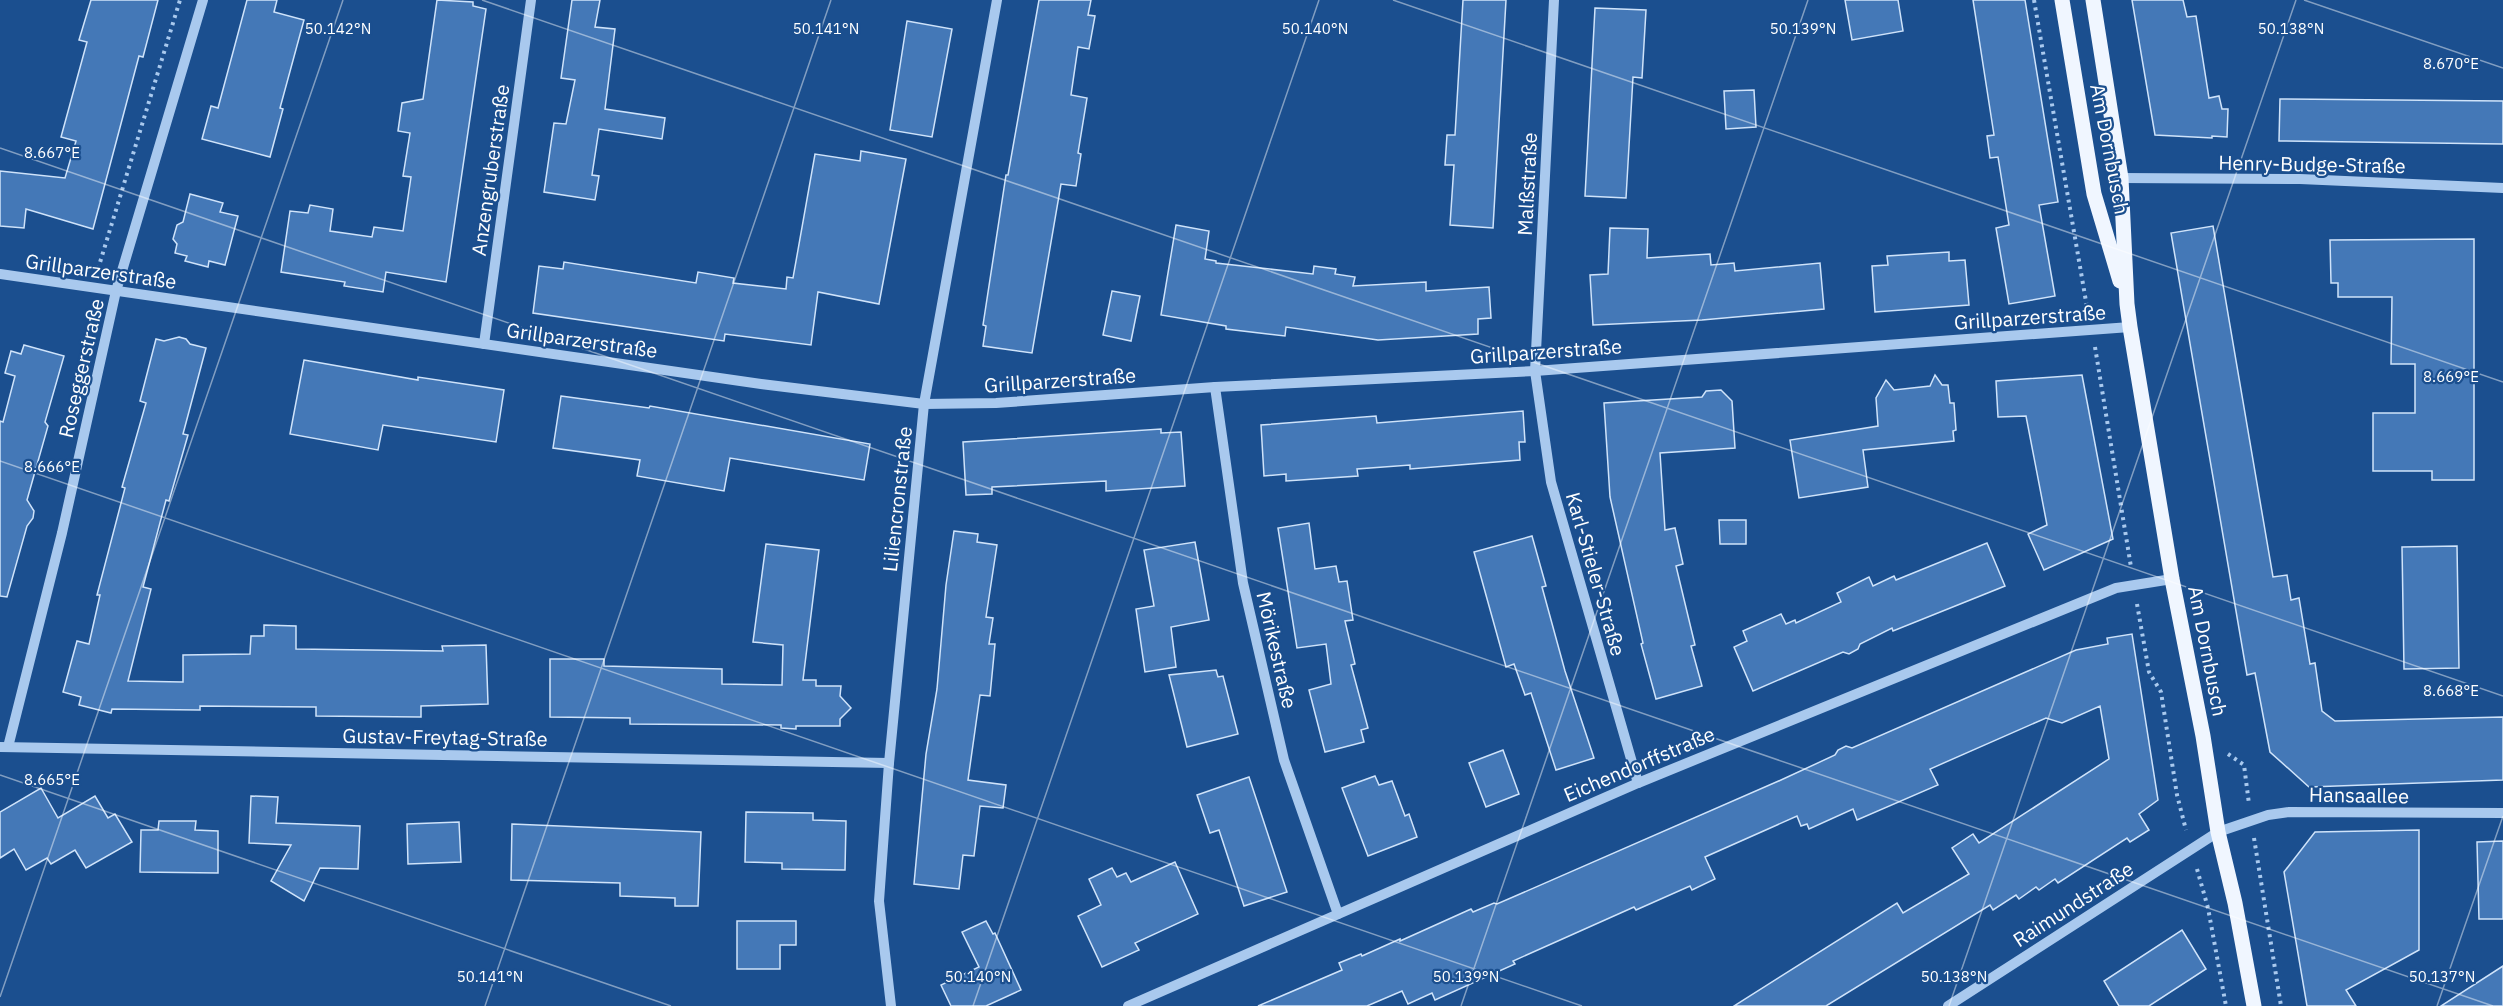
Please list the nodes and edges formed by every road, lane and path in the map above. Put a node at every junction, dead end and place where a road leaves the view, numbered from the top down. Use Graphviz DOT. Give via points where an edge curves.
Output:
graph roads {
  1 [pos="180,0"];
  2 [pos="202,0"];
  3 [pos="531,0"];
  4 [pos="997,0"];
  5 [pos="1554,0"];
  6 [pos="2034,0"];
  7 [pos="2062,0"];
  8 [pos="2093,0"];
  9 [pos="2121,178"];
  10 [pos="2503,188"];
  11 [pos="0,274"];
  12 [pos="92,289"];
  13 [pos="117,291"];
  14 [pos="2127,304"];
  15 [pos="2130,327"];
  16 [pos="2092,331"];
  17 [pos="484,344"];
  18 [pos="1535,371"];
  19 [pos="1215,387"];
  20 [pos="924,404"];
  21 [pos="2172,579"];
  22 [pos="2134,585"];
  23 [pos="2204,736"];
  24 [pos="4,747"];
  25 [pos="889,763"];
  26 [pos="1638,783"];
  27 [pos="2503,813"];
  28 [pos="2251,821"];
  29 [pos="2218,832"];
  30 [pos="2191,850"];
  31 [pos="1338,914"];
  32 [pos="891,1006"];
  33 [pos="1128,1006"];
  34 [pos="1948,1006"];
  35 [pos="2226,1006"];
  36 [pos="2254,1006"];
  37 [pos="2281,1006"];
  1 -- 12 [label="path"];
  2 -- 13 [label="street, Roseggerstraße"];
  3 -- 17 [label="street, Anzengruberstraße"];
  4 -- 20 [label="street, Liliencronstraße"];
  5 -- 18 [label="street, Malßstraße"];
  6 -- 16 [label="path"];
  7 -- 14 [label="main road, Am Dornbusch" via="2094,194"];
  8 -- 9 [label="main road, Am Dornbusch"];
  9 -- 10 [label="street, Henry-Budge-Straße" via="2301,179"];
  9 -- 14 [label="main road, Am Dornbusch"];
  11 -- 12 [label="street, Grillparzerstraße"];
  12 -- 13 [label="street, Grillparzerstraße"];
  13 -- 17 [label="street, Grillparzerstraße"];
  13 -- 24 [label="street, Roseggerstraße" via="62,532"];
  14 -- 15 [label="main road, Am Dornbusch"];
  15 -- 16 [label="street, Grillparzerstraße"];
  15 -- 21 [label="main road, Am Dornbusch"];
  16 -- 18 [label="street, Grillparzerstraße"];
  16 -- 22 [label="path"];
  17 -- 20 [label="street, Grillparzerstraße"];
  18 -- 19 [label="street, Grillparzerstraße"];
  18 -- 26 [label="street, Karl-Stieler-Straße" via="1551,482"];
  19 -- 20 [label="street, Grillparzerstraße" via="996,403"];
  19 -- 31 [label="street, Mörikestraße" via="1243,583 1284,760"];
  20 -- 25 [label="street, Liliencronstraße"];
  21 -- 22 [label="street, Eichendorffstraße"];
  21 -- 23 [label="main road, Am Dornbusch"];
  22 -- 26 [label="street, Eichendorffstraße" via="2116,588"];
  22 -- 30 [label="path" via="2149,672 2161,692 2177,795"];
  23 -- 28 [label="path" via="2244,765"];
  23 -- 29 [label="main road, Am Dornbusch"];
  24 -- 25 [label="street, Gustav-Freytag-Straße"];
  25 -- 32 [label="street, Liliencronstraße" via="879,901"];
  26 -- 31 [label="street, Eichendorffstraße"];
  27 -- 28 [label="street, Hansaallee" via="2289,812"];
  28 -- 29 [label="street, Hansaallee"];
  28 -- 37 [label="path"];
  29 -- 30 [label="street, Raimundstraße"];
  29 -- 36 [label="main road, Am Dornbusch"];
  30 -- 34 [label="street, Raimundstraße"];
  30 -- 35 [label="path" via="2208,908"];
  31 -- 33 [label="street, Eichendorffstraße"];
}
